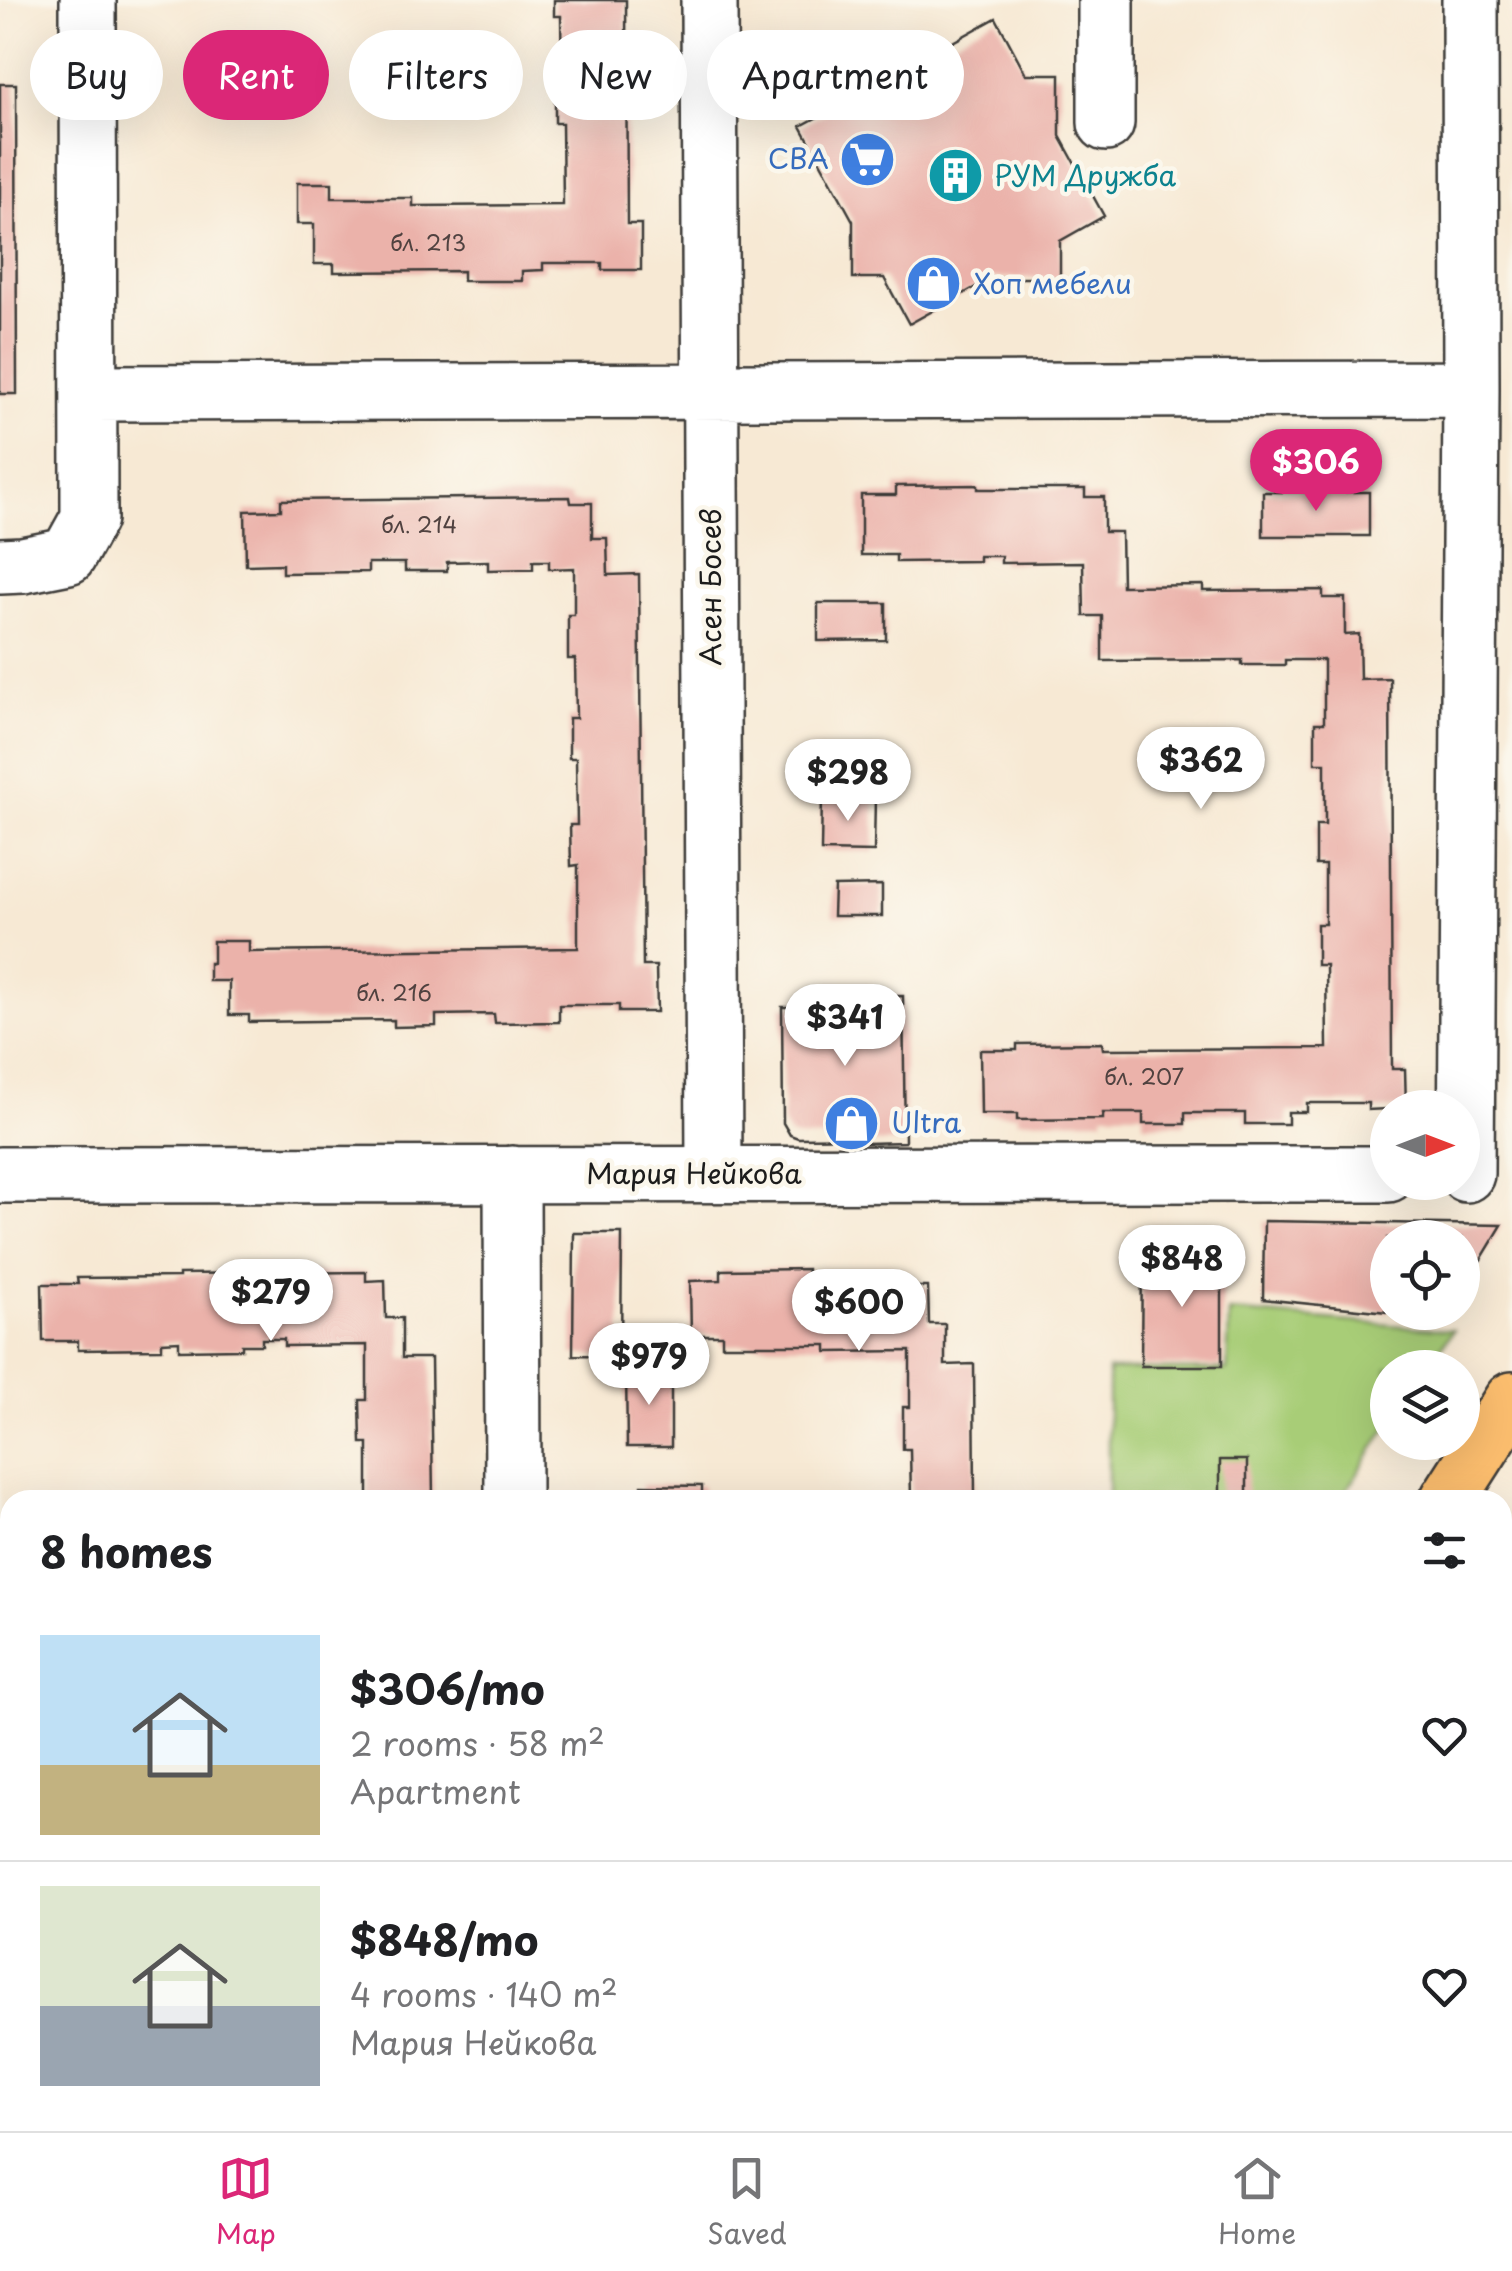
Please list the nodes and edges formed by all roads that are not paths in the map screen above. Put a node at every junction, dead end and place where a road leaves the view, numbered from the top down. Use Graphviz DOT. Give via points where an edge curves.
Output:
graph roads {
  1 [pos="88,0"];
  2 [pos="709,0"];
  3 [pos="1068,0"];
  4 [pos="1484,19"];
  5 [pos="1106,26"];
  6 [pos="1106,123"];
  7 [pos="1471,389"];
  8 [pos="710,392"];
  9 [pos="89,393"];
  10 [pos="0,566"];
  11 [pos="1479,1090"];
  12 [pos="512,1174"];
  13 [pos="714,1174"];
  14 [pos="1370,1174"];
  15 [pos="0,1175"];
  16 [pos="1512,1400"];
  17 [pos="512,1490"];
  18 [pos="1454,1490"];
  1 -- 9 [label="street"];
  2 -- 8 [label="street, Асен Босев"];
  3 -- 5 [label="street"];
  4 -- 7 [label="street"];
  5 -- 6 [label="street"];
  7 -- 8 [label="street"];
  7 -- 11 [label="street"];
  8 -- 9 [label="street"];
  8 -- 13 [label="street, Асен Босев"];
  9 -- 10 [label="street" via="89,518 68,556"];
  12 -- 13 [label="street, Мария Нейкова"];
  12 -- 15 [label="street, Мария Нейкова"];
  12 -- 17 [label="street"];
  13 -- 14 [label="street, Мария Нейкова"];
  16 -- 18 [label="main road"];
}
